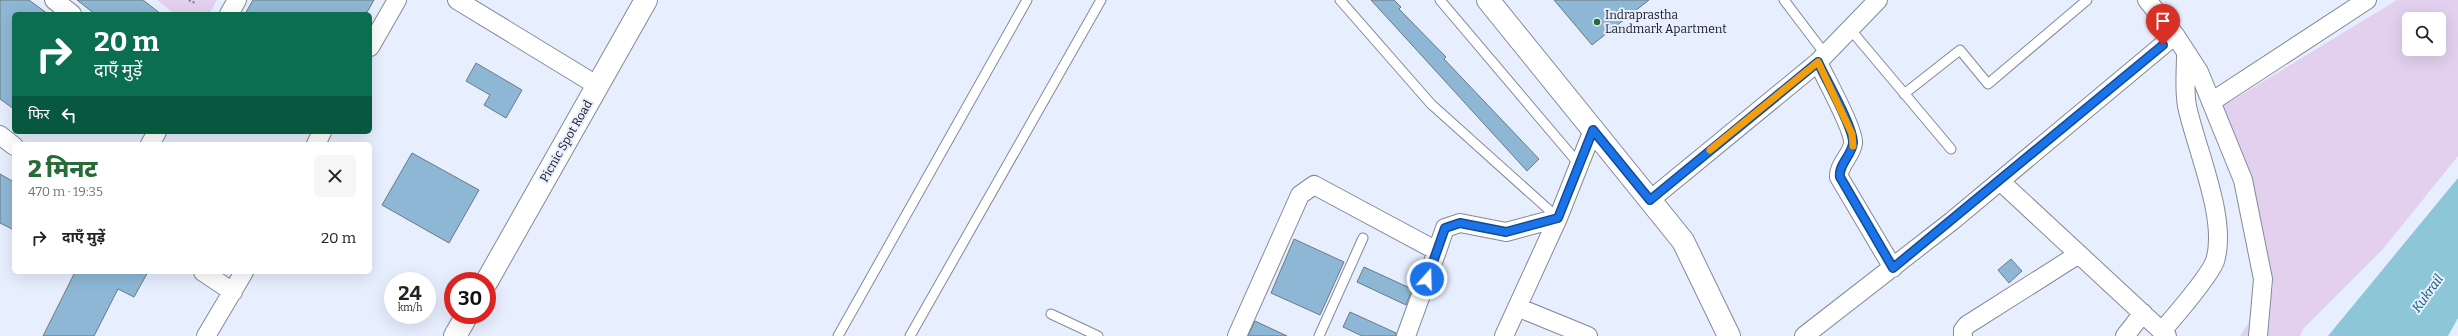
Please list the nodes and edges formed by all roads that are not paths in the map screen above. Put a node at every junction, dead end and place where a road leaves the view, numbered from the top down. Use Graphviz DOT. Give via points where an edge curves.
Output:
graph roads {
  1 [pos="54,0"];
  2 [pos="237,0"];
  3 [pos="396,0"];
  4 [pos="457,0"];
  5 [pos="646,0"];
  6 [pos="1027,0"];
  7 [pos="1100,0"];
  8 [pos="1340,0"];
  9 [pos="1440,0"];
  10 [pos="1488,0"];
  11 [pos="1784,0"];
  12 [pos="1878,0"];
  13 [pos="2087,0"];
  14 [pos="2366,0"];
  15 [pos="2152,1"];
  16 [pos="69,12"];
  17 [pos="230,12"];
  18 [pos="1850,29"];
  19 [pos="2175,35"];
  20 [pos="372,43"];
  21 [pos="2186,55"];
  22 [pos="1821,58"];
  23 [pos="598,86"];
  24 [pos="1904,94"];
  25 [pos="2212,102"];
  26 [pos="1593,130"];
  27 [pos="0,136"];
  28 [pos="12,145"];
  29 [pos="1951,150"];
  30 [pos="1578,163"];
  31 [pos="2000,181"];
  32 [pos="1650,200"];
  33 [pos="1558,218"];
  34 [pos="1363,238"];
  35 [pos="1437,251"];
  36 [pos="2079,254"];
  37 [pos="1893,268"];
  38 [pos="492,272"];
  39 [pos="206,274"];
  40 [pos="243,274"];
  41 [pos="233,292"];
  42 [pos="1518,307"];
  43 [pos="2143,313"];
  44 [pos="1051,314"];
  45 [pos="462,324"];
  46 [pos="2165,334"];
  47 [pos="206,336"];
  48 [pos="456,336"];
  49 [pos="838,336"];
  50 [pos="910,336"];
  51 [pos="1098,336"];
  52 [pos="1237,336"];
  53 [pos="1319,336"];
  54 [pos="1406,336"];
  55 [pos="1504,336"];
  56 [pos="1588,336"];
  57 [pos="1729,336"];
  58 [pos="1804,336"];
  59 [pos="1963,336"];
  60 [pos="2125,336"];
  61 [pos="2258,336"];
  1 -- 16 [label="street"];
  2 -- 17 [label="street"];
  3 -- 20 [label="street"];
  4 -- 23 [label="street"];
  5 -- 23 [label="street, Picnic Spot Road"];
  6 -- 49 [label="lane"];
  7 -- 50 [label="lane"];
  8 -- 33 [label="lane" via="1431,104"];
  9 -- 30 [label="lane"];
  10 -- 26 [label="street"];
  11 -- 22 [label="lane"];
  12 -- 18 [label="street"];
  13 -- 24 [label="lane" via="1988,84 1960,50"];
  14 -- 25 [label="street"];
  15 -- 19 [label="street"];
  18 -- 22 [label="street"];
  18 -- 24 [label="lane"];
  19 -- 21 [label="street"];
  19 -- 31 [label="street"];
  21 -- 25 [label="street" via="2199,72"];
  21 -- 46 [label="street" via="2187,105 2212,193 2217,251 2212,267"];
  22 -- 32 [label="street"];
  22 -- 37 [label="street" via="1852,134 1853,148 1840,171 1840,177"];
  23 -- 38 [label="street, Picnic Spot Road"];
  24 -- 29 [label="lane"];
  25 -- 61 [label="street" via="2243,180 2263,279"];
  26 -- 30 [label="street"];
  26 -- 32 [label="street"];
  27 -- 28 [label="street"];
  30 -- 33 [label="street"];
  31 -- 36 [label="street"];
  31 -- 37 [label="street"];
  32 -- 57 [label="street" via="1683,241"];
  33 -- 35 [label="street" via="1506,232 1460,223 1445,228"];
  33 -- 42 [label="street"];
  34 -- 53 [label="lane"];
  35 -- 52 [label="street" via="1314,185 1300,195"];
  35 -- 54 [label="street"];
  36 -- 43 [label="street"];
  36 -- 59 [label="street" via="1967,325 1963,330"];
  37 -- 58 [label="street"];
  39 -- 41 [label="street"];
  40 -- 41 [label="street"];
  41 -- 47 [label="street"];
  42 -- 55 [label="street"];
  42 -- 56 [label="street"];
  43 -- 46 [label="street"];
  43 -- 60 [label="street"];
  44 -- 51 [label="lane"];
  45 -- 48 [label="street"];
}
